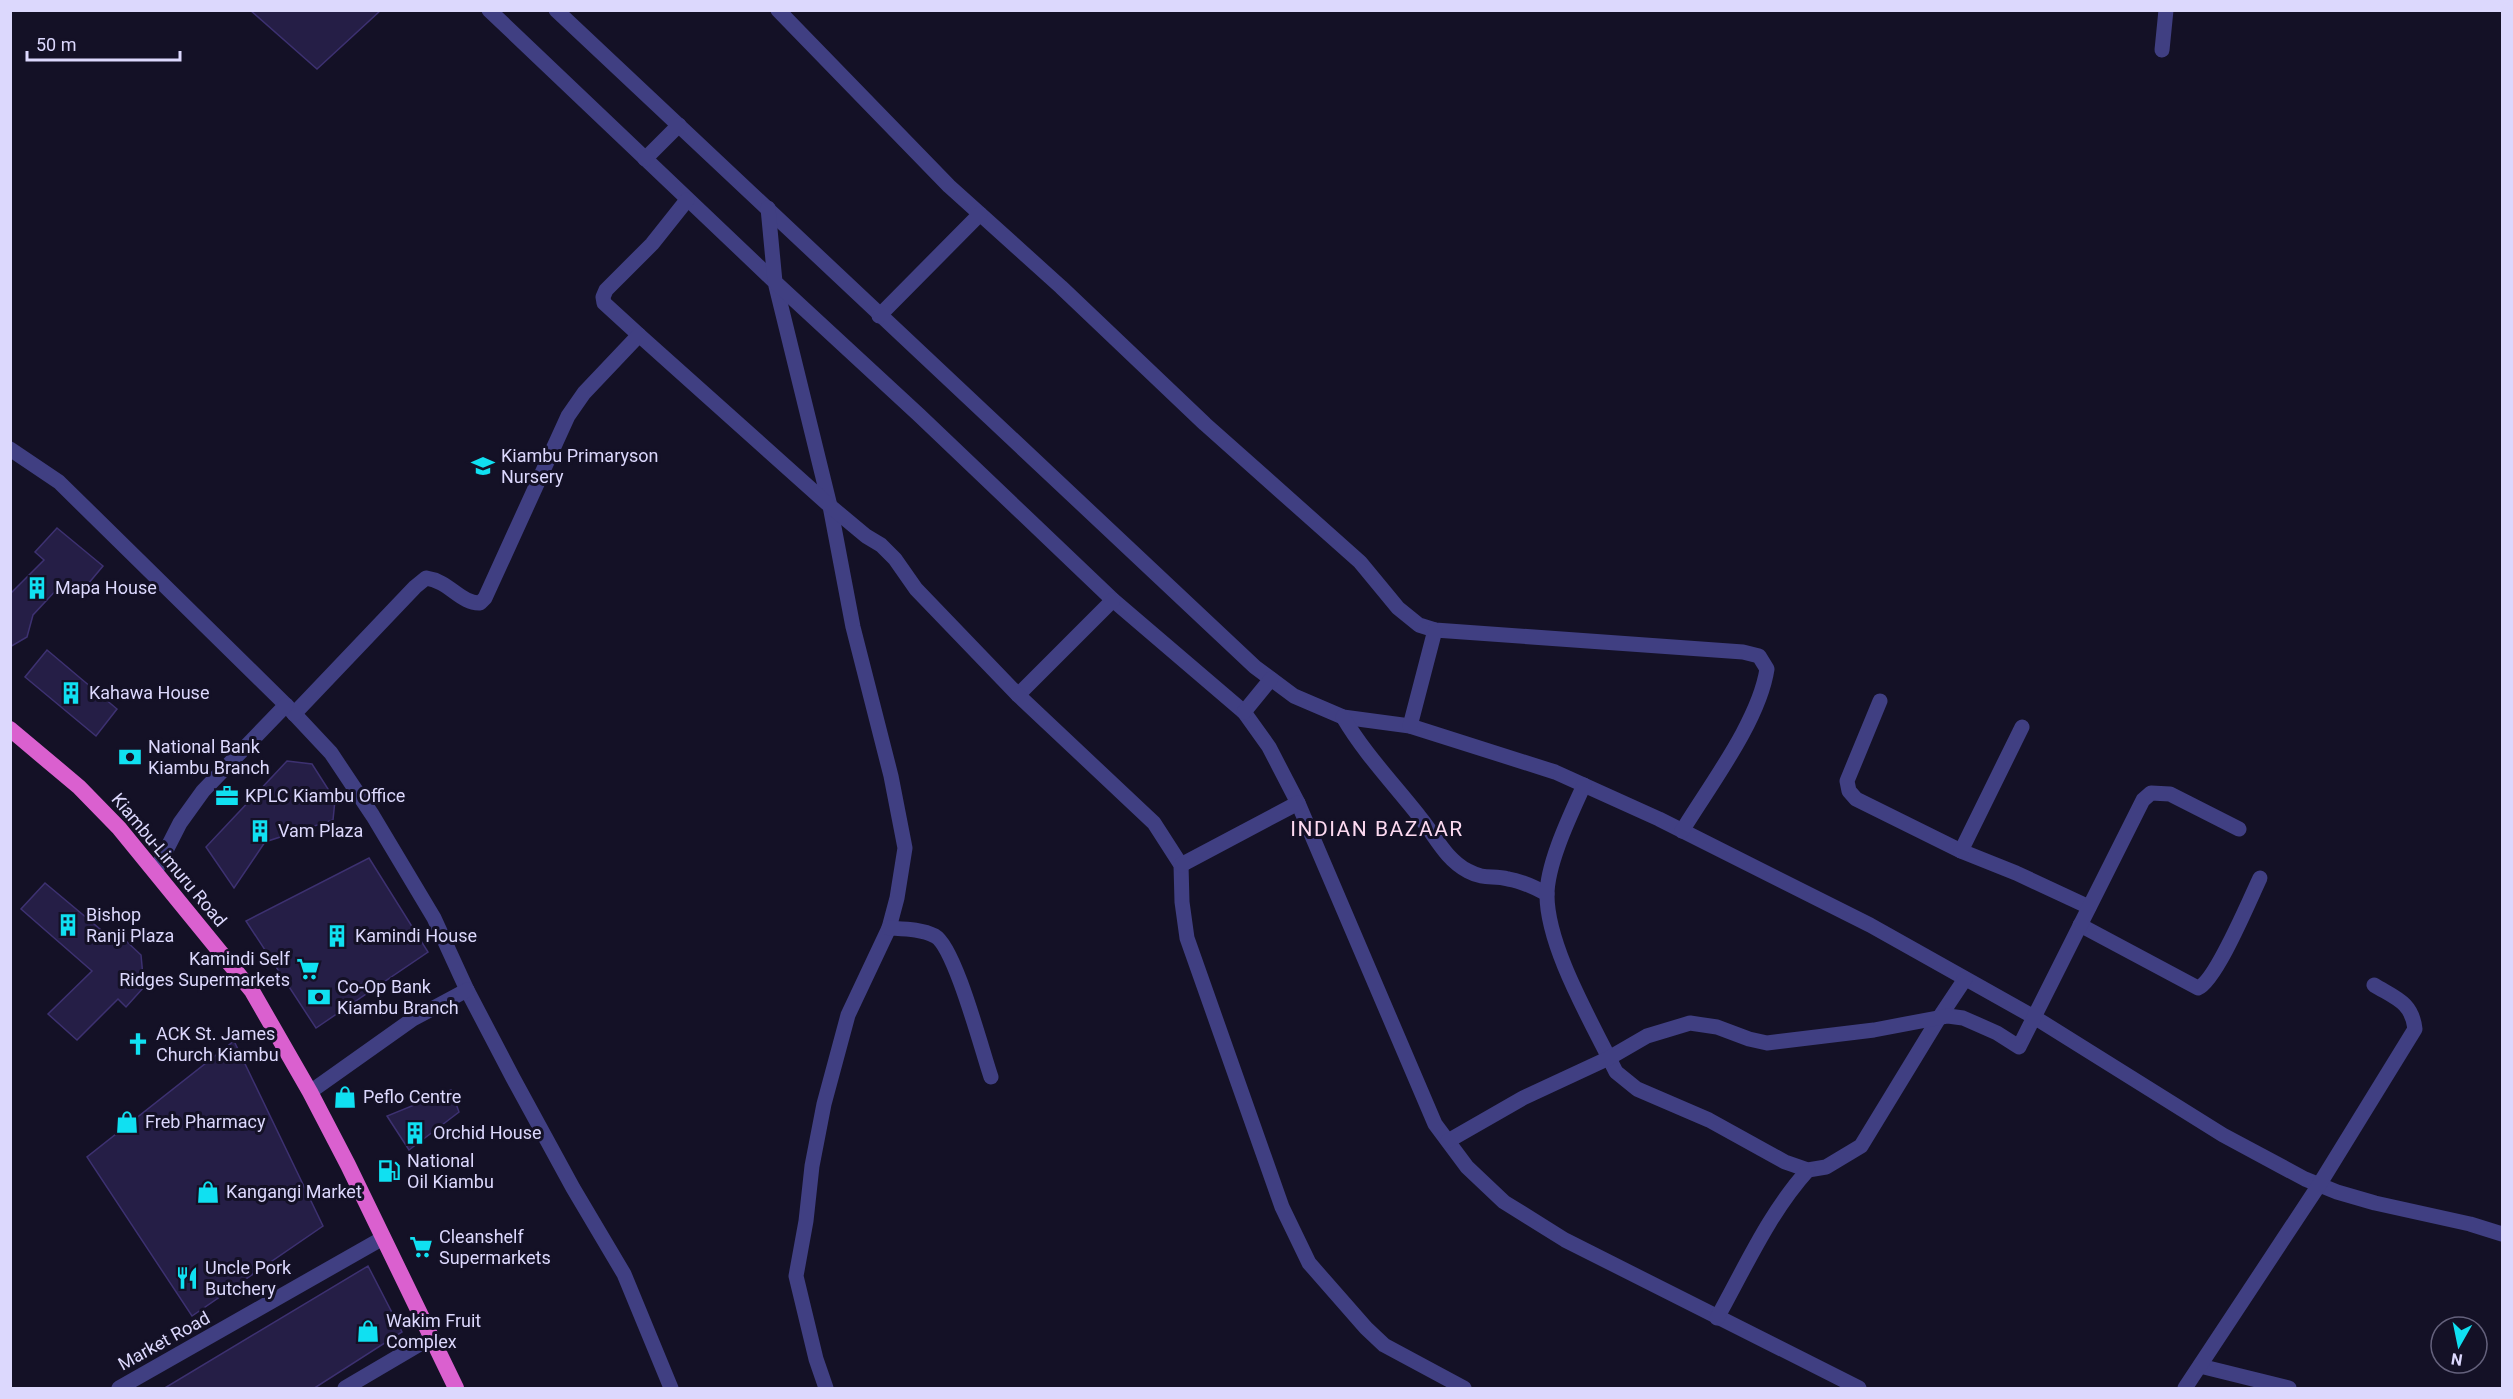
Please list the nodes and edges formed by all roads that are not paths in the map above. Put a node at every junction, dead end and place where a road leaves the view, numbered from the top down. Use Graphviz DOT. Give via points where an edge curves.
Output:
graph roads {
  1 [pos="489,10"];
  2 [pos="556,10"];
  3 [pos="778,10"];
  4 [pos="2166,10"];
  5 [pos="2162,50"];
  6 [pos="679,125"];
  7 [pos="645,159"];
  8 [pos="687,200"];
  9 [pos="768,208"];
  10 [pos="980,214"];
  11 [pos="774,282"];
  12 [pos="879,316"];
  13 [pos="639,335"];
  14 [pos="10,449"];
  15 [pos="830,507"];
  16 [pos="1113,600"];
  17 [pos="1435,630"];
  18 [pos="1271,679"];
  19 [pos="1018,695"];
  20 [pos="1880,700"];
  21 [pos="290,709"];
  22 [pos="1244,712"];
  23 [pos="1343,717"];
  24 [pos="1410,726"];
  25 [pos="2022,727"];
  26 [pos="10,729"];
  27 [pos="1584,785"];
  28 [pos="1298,803"];
  29 [pos="2240,829"];
  30 [pos="1682,831"];
  31 [pos="1961,851"];
  32 [pos="1181,865"];
  33 [pos="155,872"];
  34 [pos="2260,878"];
  35 [pos="1547,894"];
  36 [pos="2089,907"];
  37 [pos="2080,925"];
  38 [pos="890,928"];
  39 [pos="1965,979"];
  40 [pos="2374,985"];
  41 [pos="467,990"];
  42 [pos="2034,1017"];
  43 [pos="1939,1018"];
  44 [pos="1609,1058"];
  45 [pos="991,1077"];
  46 [pos="310,1092"];
  47 [pos="1448,1141"];
  48 [pos="1808,1170"];
  49 [pos="2319,1185"];
  50 [pos="2502,1233"];
  51 [pos="383,1238"];
  52 [pos="1717,1318"];
  53 [pos="430,1338"];
  54 [pos="2200,1366"];
  55 [pos="120,1389"];
  56 [pos="345,1389"];
  57 [pos="456,1389"];
  58 [pos="671,1389"];
  59 [pos="826,1389"];
  60 [pos="1464,1389"];
  61 [pos="1859,1389"];
  62 [pos="2185,1389"];
  63 [pos="2289,1389"];
  1 -- 7 [label="street"];
  2 -- 6 [label="street"];
  3 -- 10 [label="street"];
  4 -- 5 [label="street"];
  6 -- 7 [label="street"];
  6 -- 9 [label="street"];
  7 -- 8 [label="street"];
  8 -- 11 [label="street"];
  8 -- 13 [label="street" via="603,297 604,303"];
  9 -- 11 [label="street"];
  9 -- 12 [label="street"];
  10 -- 12 [label="street"];
  10 -- 17 [label="street" via="1360,562 1398,608 1419,625"];
  11 -- 15 [label="street"];
  11 -- 16 [label="street"];
  12 -- 18 [label="street"];
  13 -- 15 [label="street"];
  13 -- 21 [label="street" via="584,393 568,416 485,598 472,603 442,582 426,578"];
  14 -- 21 [label="street" via="59,482"];
  15 -- 19 [label="street" via="881,544 916,590"];
  15 -- 38 [label="street" via="853,627 905,848"];
  16 -- 19 [label="street"];
  16 -- 22 [label="street"];
  17 -- 24 [label="street"];
  17 -- 30 [label="street" via="1759,656 1767,669 1764,689 1749,722"];
  18 -- 22 [label="street"];
  18 -- 23 [label="street" via="1294,696"];
  19 -- 32 [label="street" via="1154,823"];
  20 -- 31 [label="street" via="1852,764 1847,781 1850,791 1856,800 1874,810"];
  21 -- 33 [label="street" via="203,791"];
  21 -- 41 [label="street" via="331,753 373,816 434,918"];
  22 -- 28 [label="street" via="1269,747"];
  23 -- 24 [label="street"];
  23 -- 35 [label="street" via="1447,856 1485,878 1527,883"];
  24 -- 27 [label="street"];
  25 -- 31 [label="street"];
  26 -- 33 [label="highway, Kiambu-Limuru Road" via="98,805"];
  27 -- 30 [label="street"];
  27 -- 35 [label="street" via="1563,831"];
  28 -- 32 [label="street"];
  28 -- 47 [label="street" via="1435,1124"];
  29 -- 36 [label="street" via="2170,794 2151,793 2143,800"];
  30 -- 39 [label="street" via="1870,925"];
  31 -- 36 [label="street"];
  32 -- 60 [label="street" via="1187,938 1282,1207 1309,1263 1384,1345"];
  33 -- 46 [label="highway, Kiambu-Limuru Road" via="252,991"];
  34 -- 37 [label="street" via="2214,970 2204,986 2198,988"];
  35 -- 44 [label="street" via="1565,970"];
  36 -- 37 [label="street"];
  37 -- 42 [label="street"];
  38 -- 45 [label="street" via="916,930 945,944"];
  38 -- 59 [label="street" via="848,1015 812,1166 796,1276"];
  39 -- 42 [label="street"];
  39 -- 43 [label="street"];
  40 -- 49 [label="street" via="2404,1004 2413,1015 2415,1029"];
  41 -- 46 [label="street" via="413,1019"];
  41 -- 58 [label="street" via="573,1188 624,1274"];
  42 -- 43 [label="street" via="2019,1047 1963,1018"];
  42 -- 49 [label="street" via="2223,1135"];
  43 -- 44 [label="street" via="1767,1043 1690,1023 1647,1036"];
  43 -- 48 [label="street" via="1861,1146 1826,1167"];
  44 -- 47 [label="street" via="1522,1098"];
  44 -- 48 [label="street" via="1617,1072 1636,1089 1709,1120 1785,1162"];
  46 -- 51 [label="highway, Kiambu-Limuru Road"];
  47 -- 52 [label="street" via="1467,1167 1504,1202 1565,1240"];
  48 -- 52 [label="street" via="1777,1209"];
  49 -- 50 [label="street" via="2375,1203"];
  49 -- 54 [label="street"];
  51 -- 53 [label="highway, Kiambu-Limuru Road"];
  51 -- 55 [label="street, Market Road"];
  52 -- 61 [label="street"];
  53 -- 56 [label="street"];
  53 -- 57 [label="highway, Kiambu-Limuru Road"];
  54 -- 62 [label="street"];
  54 -- 63 [label="street"];
}
